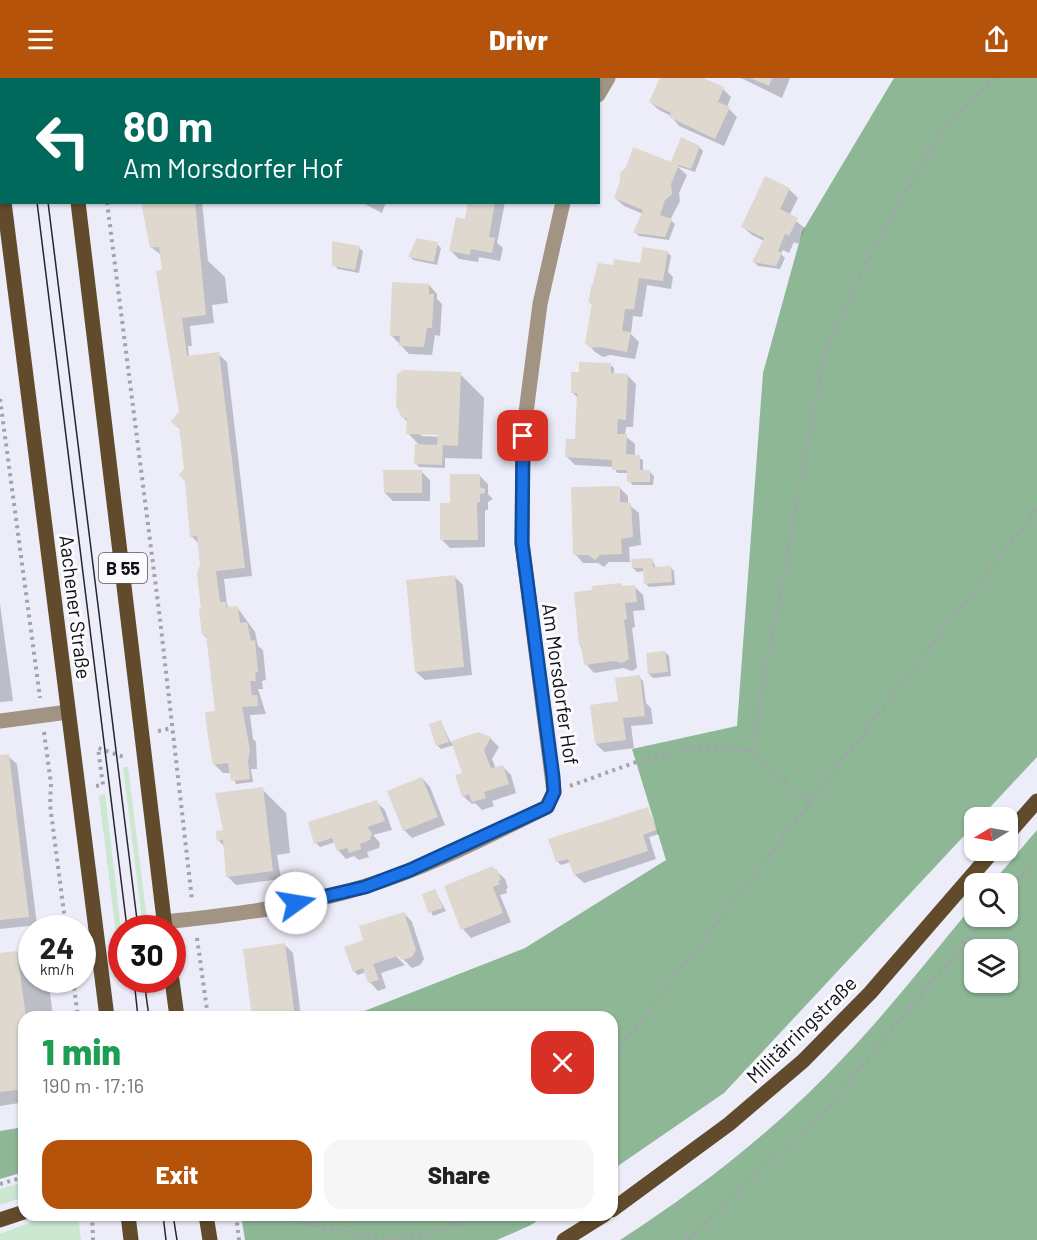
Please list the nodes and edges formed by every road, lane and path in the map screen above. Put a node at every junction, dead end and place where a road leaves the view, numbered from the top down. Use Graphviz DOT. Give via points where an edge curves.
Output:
graph roads {
  1 [pos="608,78"];
  2 [pos="994,78"];
  3 [pos="600,92"];
  4 [pos="4,204"];
  5 [pos="78,204"];
  6 [pos="107,204"];
  7 [pos="562,204"];
  8 [pos="0,399"];
  9 [pos="1037,509"];
  10 [pos="68,712"];
  11 [pos="42,716"];
  12 [pos="0,721"];
  13 [pos="172,728"];
  14 [pos="141,733"];
  15 [pos="751,751"];
  16 [pos="77,789"];
  17 [pos="554,792"];
  18 [pos="51,793"];
  19 [pos="1037,801"];
  20 [pos="809,803"];
  21 [pos="1018,823"];
  22 [pos="1037,856"];
  23 [pos="984,861"];
  24 [pos="1018,879"];
  25 [pos="64,915"];
  26 [pos="163,915"];
  27 [pos="194,919"];
  28 [pos="186,921"];
  29 [pos="978,927"];
  30 [pos="75,993"];
  31 [pos="174,993"];
  32 [pos="77,1011"];
  33 [pos="106,1011"];
  34 [pos="176,1011"];
  35 [pos="207,1011"];
  36 [pos="618,1050"];
  37 [pos="18,1179"];
  38 [pos="0,1184"];
  39 [pos="618,1206"];
  40 [pos="18,1214"];
  41 [pos="0,1220"];
  42 [pos="92,1221"];
  43 [pos="129,1221"];
  44 [pos="207,1221"];
  45 [pos="237,1221"];
  46 [pos="300,1221"];
  47 [pos="464,1221"];
  48 [pos="594,1221"];
  49 [pos="93,1240"];
  50 [pos="131,1240"];
  51 [pos="210,1240"];
  52 [pos="239,1240"];
  53 [pos="389,1240"];
  54 [pos="564,1240"];
  55 [pos="687,1240"];
  1 -- 3 [label="street"];
  2 -- 15 [label="path" via="935,141 874,246 825,352"];
  4 -- 10 [label="main road, Aachener Straße"];
  5 -- 14 [label="main road, B 55"];
  6 -- 13 [label="path"];
  7 -- 17 [label="street, Am Morsdorfer Hof" via="540,304 523,436 522,543"];
  8 -- 11 [label="path"];
  9 -- 20 [label="path"];
  10 -- 11 [label="street"];
  10 -- 16 [label="main road, Aachener Straße"];
  11 -- 12 [label="street"];
  11 -- 18 [label="path"];
  13 -- 14 [label="path"];
  13 -- 27 [label="path"];
  14 -- 16 [label="path" via="122,736 124,759 98,748 103,785"];
  14 -- 26 [label="main road, B 55"];
  15 -- 17 [label="path" via="700,747 650,757"];
  15 -- 20 [label="path"];
  16 -- 18 [label="path"];
  16 -- 33 [label="main road, Aachener Straße"];
  17 -- 27 [label="street, Am Morsdorfer Hof" via="547,807 365,887 273,908"];
  18 -- 25 [label="path"];
  19 -- 21 [label="main road"];
  20 -- 36 [label="path"];
  22 -- 24 [label="path"];
  23 -- 39 [label="main road, Militärringstraße" via="870,993 802,1061 729,1124"];
  27 -- 28 [label="street, Am Morsdorfer Hof"];
  27 -- 35 [label="path"];
  29 -- 55 [label="path" via="829,1105"];
  30 -- 32 [label="path"];
  31 -- 34 [label="main road"];
  37 -- 38 [label="path"];
  40 -- 41 [label="main road"];
  42 -- 49 [label="path"];
  43 -- 50 [label="main road"];
  44 -- 51 [label="main road"];
  45 -- 52 [label="path"];
  46 -- 53 [label="path"];
  47 -- 53 [label="path" via="426,1236"];
  48 -- 54 [label="main road"];
}
